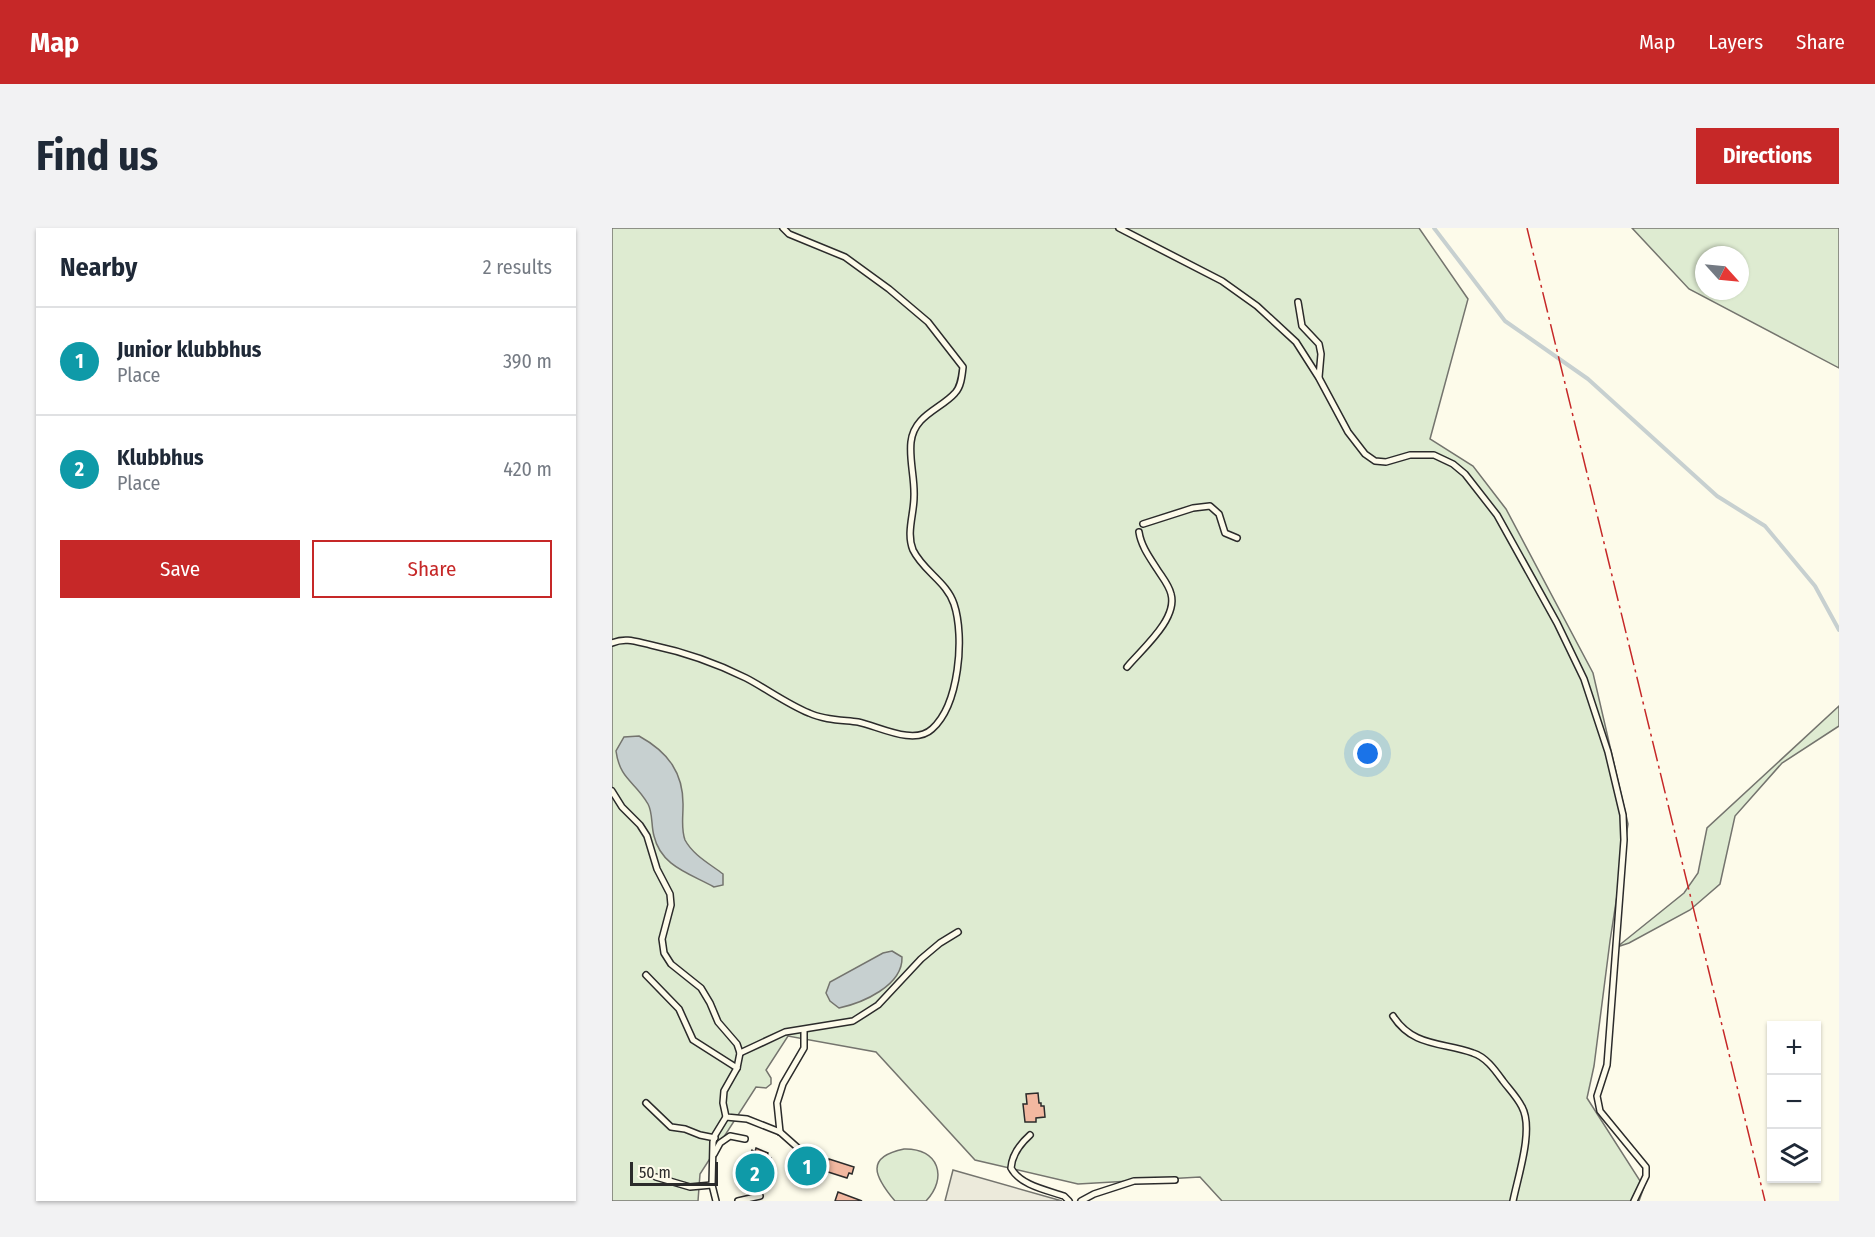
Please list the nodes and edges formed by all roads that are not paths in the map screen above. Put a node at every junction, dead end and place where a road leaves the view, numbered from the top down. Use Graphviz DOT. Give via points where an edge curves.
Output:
graph roads {
  1 [pos="783,228"];
  2 [pos="1119,228"];
  3 [pos="1298,302"];
  4 [pos="1319,378"];
  5 [pos="1143,524"];
  6 [pos="1139,532"];
  7 [pos="1237,538"];
  8 [pos="612,642"];
  9 [pos="1127,667"];
  10 [pos="612,791"];
  11 [pos="958,932"];
  12 [pos="646,975"];
  13 [pos="1393,1016"];
  14 [pos="804,1030"];
  15 [pos="740,1053"];
  16 [pos="737,1068"];
  17 [pos="646,1103"];
  18 [pos="726,1117"];
  19 [pos="780,1132"];
  20 [pos="1030,1135"];
  21 [pos="715,1138"];
  22 [pos="745,1139"];
  23 [pos="713,1159"];
  24 [pos="819,1159"];
  25 [pos="656,1177"];
  26 [pos="1175,1180"];
  27 [pos="712,1185"];
  28 [pos="760,1196"];
  29 [pos="716,1201"];
  30 [pos="738,1201"];
  31 [pos="1069,1201"];
  32 [pos="1081,1201"];
  33 [pos="1514,1201"];
  34 [pos="1634,1201"];
  1 -- 8 [label="lane" via="846,257 889,289 928,322 963,367 956,393 919,422 911,441 913,551 942,583 954,604 960,647 948,704 930,731 899,735 862,723 812,715 746,678 668,648 623,638"];
  2 -- 4 [label="lane" via="1222,282 1257,306 1296,342"];
  3 -- 4 [label="lane" via="1302,326 1318,344 1321,354"];
  4 -- 34 [label="lane" via="1347,432 1375,461 1434,455 1465,474 1497,515 1584,679 1610,762 1623,815 1624,840 1607,1065 1597,1096 1600,1111 1646,1167"];
  5 -- 7 [label="lane" via="1210,506 1219,514 1225,533"];
  6 -- 9 [label="lane" via="1169,587 1172,602 1160,629"];
  10 -- 15 [label="lane" via="647,836 670,894 662,939 664,953 671,964 701,988"];
  11 -- 14 [label="lane" via="921,959 878,1005 853,1021"];
  12 -- 16 [label="lane" via="679,1009 693,1040"];
  13 -- 33 [label="lane" via="1409,1034 1475,1053 1490,1064 1523,1108 1528,1128"];
  14 -- 15 [label="lane" via="785,1032"];
  14 -- 19 [label="lane" via="804,1048 777,1103"];
  15 -- 16 [label="lane"];
  16 -- 18 [label="lane" via="723,1092"];
  17 -- 21 [label="lane" via="671,1127"];
  18 -- 19 [label="lane" via="747,1119"];
  18 -- 21 [label="lane"];
  19 -- 24 [label="lane"];
  20 -- 31 [label="lane" via="1014,1155 1014,1174"];
  21 -- 23 [label="lane"];
  22 -- 23 [label="lane" via="726,1138"];
  23 -- 27 [label="lane"];
  25 -- 27 [label="lane" via="690,1187"];
  26 -- 32 [label="lane" via="1134,1181"];
  27 -- 29 [label="lane"];
  28 -- 30 [label="lane"];
}
